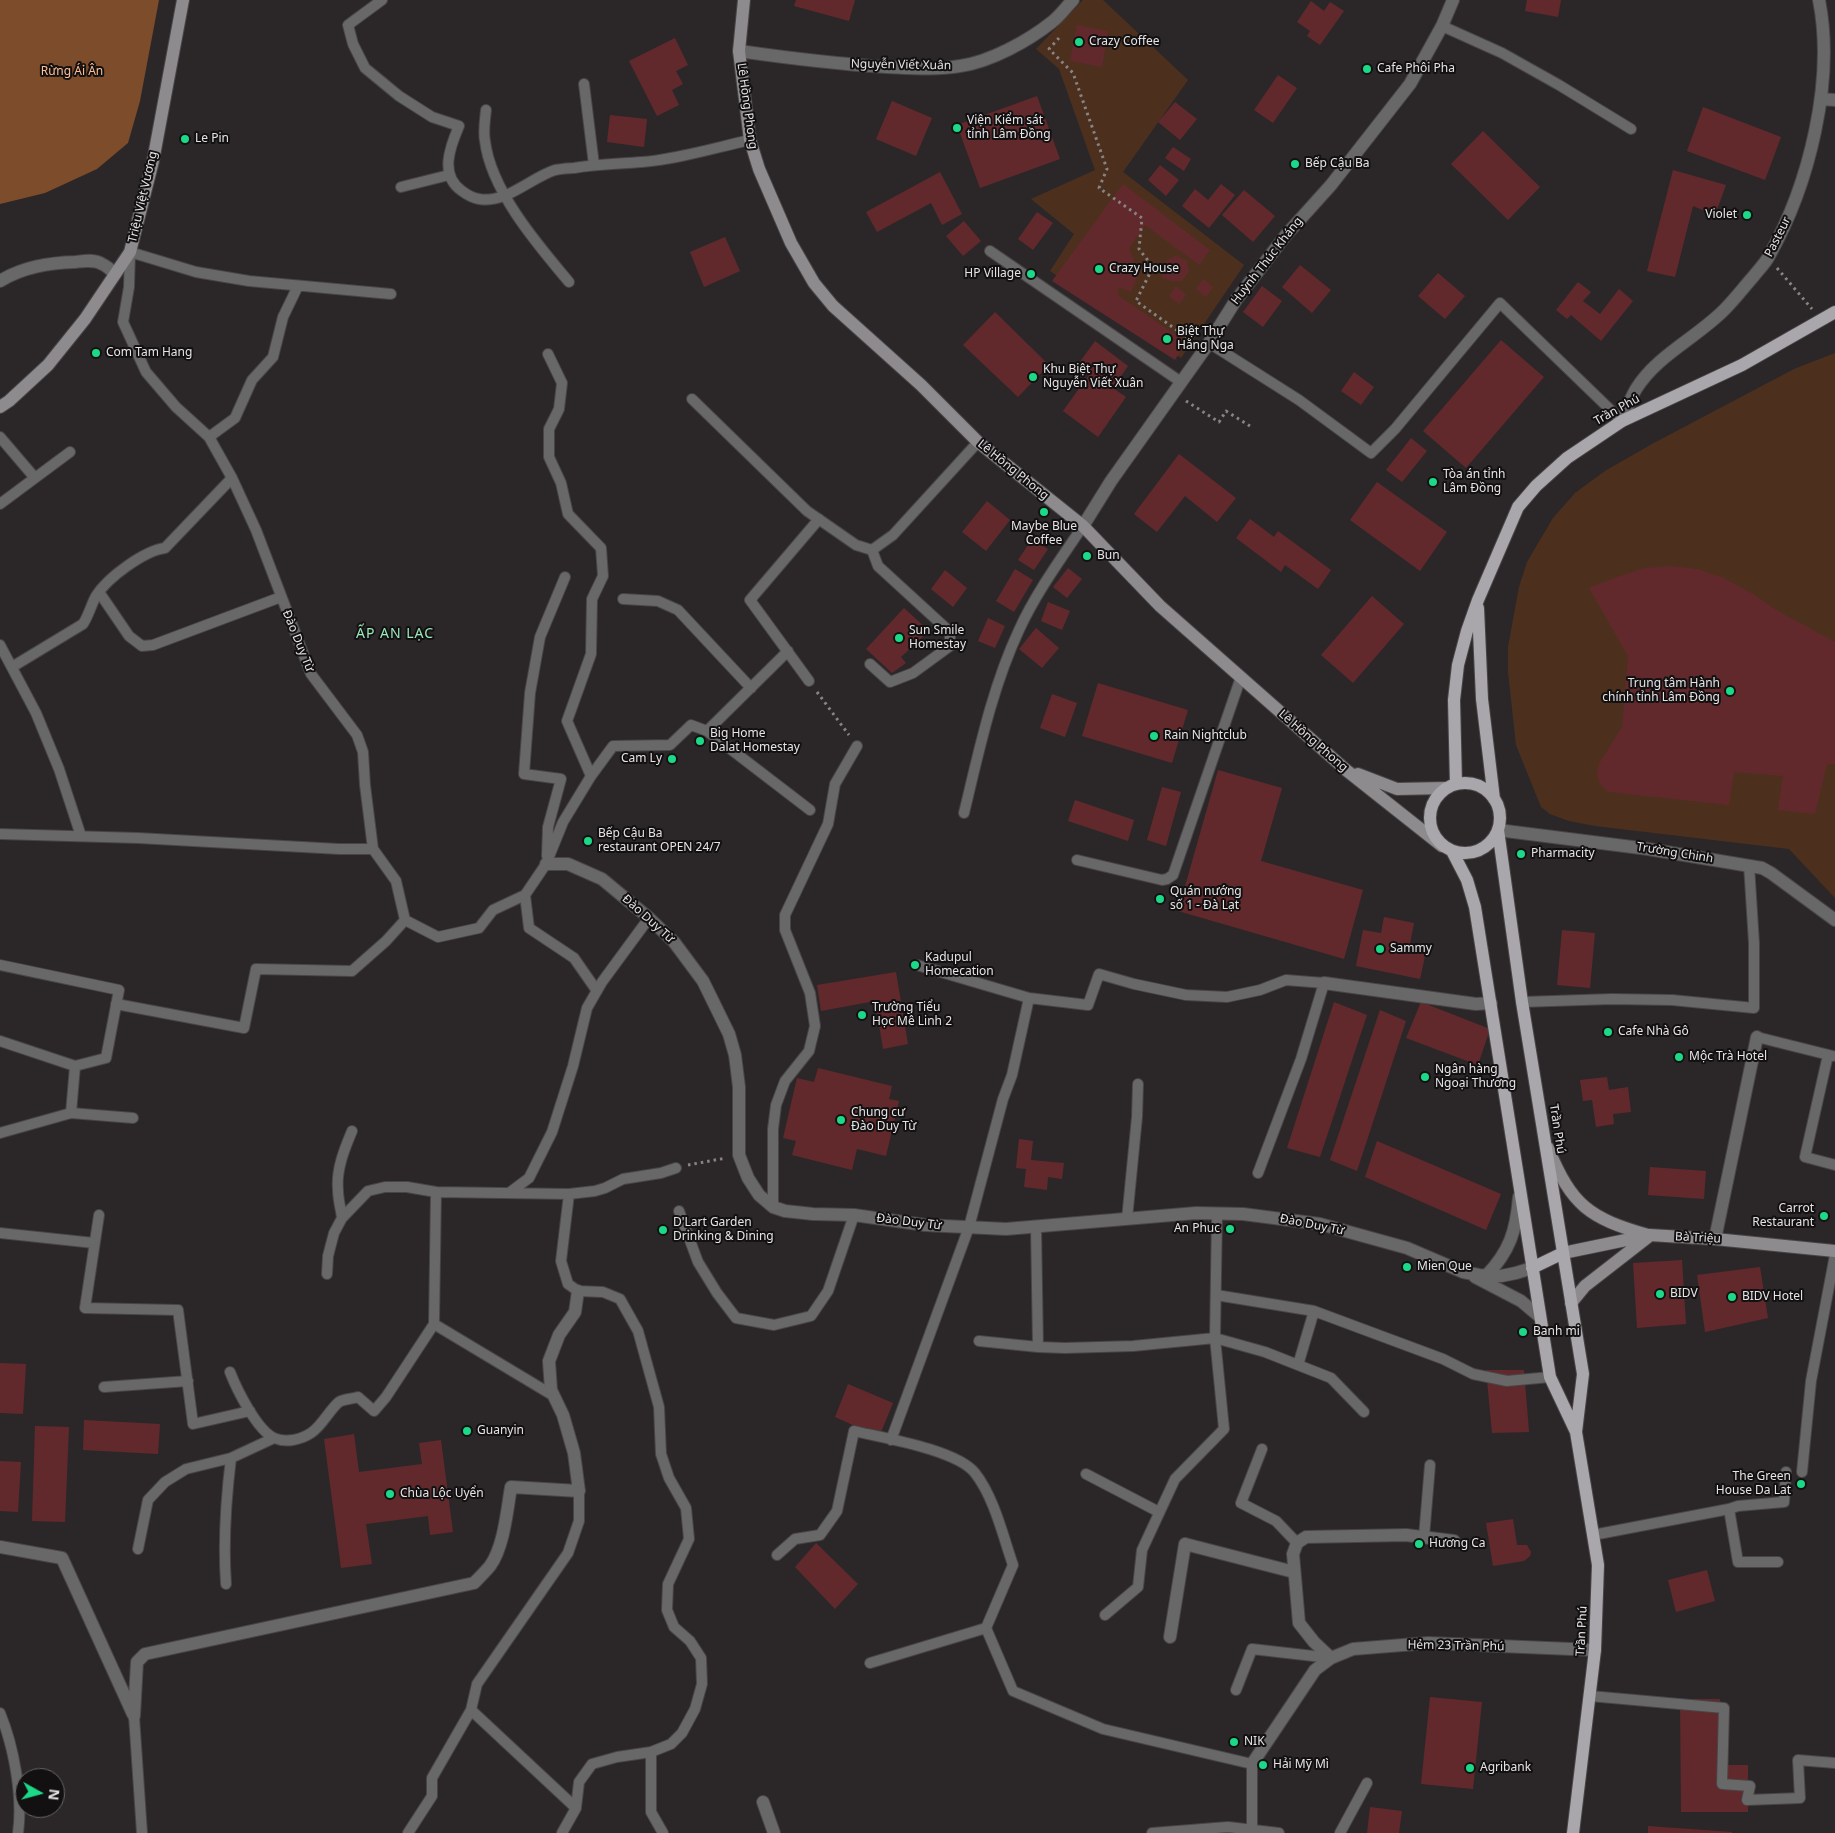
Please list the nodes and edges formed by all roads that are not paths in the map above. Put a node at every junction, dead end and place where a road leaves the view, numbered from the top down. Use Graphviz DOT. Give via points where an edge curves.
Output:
graph roads {
  1 [pos="184,0"];
  2 [pos="382,0"];
  3 [pos="744,0"];
  4 [pos="1073,0"];
  5 [pos="1453,0"];
  6 [pos="1819,0"];
  7 [pos="1442,26"];
  8 [pos="739,51"];
  9 [pos="584,84"];
  10 [pos="1821,99"];
  11 [pos="1835,100"];
  12 [pos="486,110"];
  13 [pos="1631,129"];
  14 [pos="750,140"];
  15 [pos="594,165"];
  16 [pos="449,176"];
  17 [pos="400,187"];
  18 [pos="506,196"];
  19 [pos="990,251"];
  20 [pos="130,252"];
  21 [pos="115,274"];
  22 [pos="0,281"];
  23 [pos="569,282"];
  24 [pos="298,286"];
  25 [pos="391,294"];
  26 [pos="1835,312"];
  27 [pos="1207,347"];
  28 [pos="548,354"];
  29 [pos="1181,382"];
  30 [pos="692,399"];
  31 [pos="0,407"];
  32 [pos="1622,421"];
  33 [pos="0,436"];
  34 [pos="209,437"];
  35 [pos="978,442"];
  36 [pos="70,452"];
  37 [pos="35,478"];
  38 [pos="232,478"];
  39 [pos="0,504"];
  40 [pos="818,518"];
  41 [pos="1083,526"];
  42 [pos="872,550"];
  43 [pos="565,577"];
  44 [pos="99,592"];
  45 [pos="281,597"];
  46 [pos="623,599"];
  47 [pos="1478,600"];
  48 [pos="0,645"];
  49 [pos="788,651"];
  50 [pos="870,664"];
  51 [pos="12,667"];
  52 [pos="1241,677"];
  53 [pos="809,681"];
  54 [pos="751,688"];
  55 [pos="708,731"];
  56 [pos="857,746"];
  57 [pos="1346,770"];
  58 [pos="591,776"];
  59 [pos="1451,786"];
  60 [pos="1494,798"];
  61 [pos="810,810"];
  62 [pos="964,813"];
  63 [pos="1498,830"];
  64 [pos="0,834"];
  65 [pos="81,836"];
  66 [pos="373,849"];
  67 [pos="1447,849"];
  68 [pos="1077,860"];
  69 [pos="546,864"];
  70 [pos="1749,865"];
  71 [pos="524,895"];
  72 [pos="649,918"];
  73 [pos="405,920"];
  74 [pos="1835,920"];
  75 [pos="0,965"];
  76 [pos="917,965"];
  77 [pos="1324,983"];
  78 [pos="597,991"];
  79 [pos="1029,998"];
  80 [pos="1522,1002"];
  81 [pos="1490,1003"];
  82 [pos="116,1004"];
  83 [pos="1757,1037"];
  84 [pos="0,1041"];
  85 [pos="1832,1055"];
  86 [pos="75,1066"];
  87 [pos="1138,1084"];
  88 [pos="71,1114"];
  89 [pos="133,1118"];
  90 [pos="352,1131"];
  91 [pos="0,1133"];
  92 [pos="1544,1138"];
  93 [pos="1835,1165"];
  94 [pos="676,1168"];
  95 [pos="1258,1173"];
  96 [pos="1520,1190"];
  97 [pos="436,1192"];
  98 [pos="509,1193"];
  99 [pos="569,1194"];
  100 [pos="773,1206"];
  101 [pos="679,1210"];
  102 [pos="1216,1214"];
  103 [pos="99,1215"];
  104 [pos="854,1215"];
  105 [pos="342,1218"];
  106 [pos="1127,1219"];
  107 [pos="969,1227"];
  108 [pos="1036,1227"];
  109 [pos="0,1233"];
  110 [pos="1650,1236"];
  111 [pos="1715,1239"];
  112 [pos="94,1243"];
  113 [pos="1563,1253"];
  114 [pos="1835,1253"];
  115 [pos="1532,1268"];
  116 [pos="1463,1272"];
  117 [pos="326,1274"];
  118 [pos="1486,1276"];
  119 [pos="578,1291"];
  120 [pos="1216,1296"];
  121 [pos="1571,1303"];
  122 [pos="1314,1311"];
  123 [pos="1540,1316"];
  124 [pos="434,1324"];
  125 [pos="1215,1338"];
  126 [pos="979,1341"];
  127 [pos="1038,1347"];
  128 [pos="1298,1365"];
  129 [pos="230,1372"];
  130 [pos="1550,1378"];
  131 [pos="188,1382"];
  132 [pos="104,1387"];
  133 [pos="554,1396"];
  134 [pos="250,1411"];
  135 [pos="1364,1412"];
  136 [pos="1576,1432"];
  137 [pos="274,1438"];
  138 [pos="891,1440"];
  139 [pos="1262,1449"];
  140 [pos="231,1458"];
  141 [pos="1430,1465"];
  142 [pos="1786,1472"];
  143 [pos="1802,1472"];
  144 [pos="1086,1474"];
  145 [pos="579,1491"];
  146 [pos="1729,1508"];
  147 [pos="1159,1512"];
  148 [pos="1593,1535"];
  149 [pos="1424,1537"];
  150 [pos="1454,1541"];
  151 [pos="1297,1543"];
  152 [pos="0,1547"];
  153 [pos="138,1549"];
  154 [pos="777,1555"];
  155 [pos="1778,1562"];
  156 [pos="1294,1572"];
  157 [pos="226,1584"];
  158 [pos="1104,1615"];
  159 [pos="986,1628"];
  160 [pos="1170,1637"];
  161 [pos="1595,1650"];
  162 [pos="1331,1658"];
  163 [pos="870,1663"];
  164 [pos="1236,1690"];
  165 [pos="1590,1696"];
  166 [pos="472,1710"];
  167 [pos="0,1713"];
  168 [pos="134,1716"];
  169 [pos="651,1752"];
  170 [pos="1835,1763"];
  171 [pos="1252,1764"];
  172 [pos="1367,1783"];
  173 [pos="763,1802"];
  174 [pos="576,1808"];
  175 [pos="1252,1830"];
  176 [pos="18,1833"];
  177 [pos="142,1833"];
  178 [pos="408,1833"];
  179 [pos="562,1833"];
  180 [pos="663,1833"];
  181 [pos="774,1833"];
  182 [pos="1152,1833"];
  183 [pos="1279,1833"];
  184 [pos="1340,1833"];
  185 [pos="1573,1833"];
  1 -- 20 [label="street, Triệu Việt Vương"];
  2 -- 16 [label="lane" via="348,25 353,44 365,68 399,96 432,117 459,126 448,158"];
  3 -- 8 [label="street, Lê Hồng Phong"];
  4 -- 8 [label="street, Nguyễn Viết Xuân" via="1032,37 986,59 960,66 903,68"];
  5 -- 7 [label="street, Huỳnh Thúc Kháng"];
  6 -- 10 [label="street, Pasteur" via="1824,22"];
  7 -- 13 [label="lane" via="1502,53"];
  7 -- 27 [label="street, Huỳnh Thúc Kháng" via="1410,84 1331,185 1286,235 1236,300"];
  8 -- 14 [label="street, Lê Hồng Phong"];
  9 -- 15 [label="lane"];
  10 -- 11 [label="street"];
  10 -- 32 [label="street, Pasteur" via="1812,145 1792,209 1769,258 1725,309 1653,368 1636,390"];
  12 -- 18 [label="lane" via="484,141 493,172"];
  14 -- 15 [label="lane" via="667,159"];
  14 -- 35 [label="street, Lê Hồng Phong" via="790,243 814,283 833,306 921,385"];
  15 -- 18 [label="lane" via="556,170"];
  16 -- 17 [label="lane"];
  16 -- 18 [label="lane" via="467,195 479,199"];
  18 -- 23 [label="lane" via="534,240"];
  19 -- 29 [label="lane"];
  20 -- 21 [label="street, Triệu Việt Vương"];
  20 -- 24 [label="lane" via="196,272"];
  20 -- 34 [label="lane, Đào Duy Từ" via="123,322 146,372 176,407"];
  21 -- 22 [label="street" via="92,261 65,262 38,265"];
  21 -- 31 [label="street, Triệu Việt Vương" via="85,319 48,365"];
  24 -- 25 [label="lane"];
  24 -- 34 [label="lane" via="283,317 274,357 252,380 234,418"];
  26 -- 32 [label="main road, Trần Phú" via="1742,364"];
  27 -- 29 [label="street, Huỳnh Thúc Kháng"];
  27 -- 32 [label="lane" via="1299,400 1371,453 1395,429 1500,303"];
  28 -- 58 [label="lane" via="562,383 560,410 549,429 549,457 561,483 568,514 601,548 603,576 592,599 591,654 567,721"];
  29 -- 41 [label="street, Huỳnh Thúc Kháng" via="1111,480"];
  30 -- 40 [label="lane"];
  32 -- 47 [label="main road, Trần Phú" via="1567,458 1536,486 1518,508"];
  33 -- 37 [label="lane"];
  34 -- 38 [label="lane, Đào Duy Từ"];
  35 -- 41 [label="street, Lê Hồng Phong"];
  35 -- 42 [label="lane" via="893,535"];
  36 -- 37 [label="lane"];
  37 -- 39 [label="lane"];
  38 -- 44 [label="lane" via="165,548 155,549 117,573"];
  38 -- 45 [label="lane, Đào Duy Từ"];
  40 -- 42 [label="lane" via="856,545"];
  40 -- 49 [label="lane" via="750,600"];
  41 -- 52 [label="street, Lê Hồng Phong" via="1160,606"];
  41 -- 62 [label="lane" via="1035,599 1011,649 985,724"];
  42 -- 50 [label="lane" via="878,566 950,632 950,646 913,673 890,682"];
  43 -- 69 [label="lane" via="540,637 530,693 524,774 561,779 548,827"];
  44 -- 45 [label="lane" via="129,636 142,646 153,645"];
  44 -- 51 [label="lane" via="83,624"];
  45 -- 66 [label="lane, Đào Duy Từ" via="311,674 360,743"];
  46 -- 54 [label="lane" via="658,601 678,610"];
  47 -- 59 [label="main road, Trần Phú" via="1458,665"];
  47 -- 60 [label="main road, Trần Phú" via="1482,699"];
  48 -- 51 [label="lane"];
  49 -- 53 [label="lane"];
  49 -- 54 [label="lane"];
  51 -- 65 [label="lane" via="36,713 59,769"];
  52 -- 57 [label="street, Lê Hồng Phong"];
  52 -- 68 [label="lane" via="1173,875 1162,880"];
  54 -- 55 [label="lane"];
  55 -- 58 [label="lane" via="691,725 670,745 613,746"];
  55 -- 61 [label="lane"];
  56 -- 100 [label="lane" via="835,784 828,824 785,915 785,930 810,993 815,1026 809,1051 785,1081 776,1105 772,1129"];
  57 -- 59 [label="street" via="1397,789"];
  57 -- 67 [label="street, Lê Hồng Phong"];
  58 -- 69 [label="lane" via="563,822"];
  59 -- 60 [label="main road" via="1477,785"];
  59 -- 67 [label="main road" via="1438,795 1430,816 1435,837"];
  60 -- 63 [label="main road" via="1500,814"];
  63 -- 67 [label="main road" via="1493,840 1479,850 1463,854"];
  63 -- 70 [label="street, Trường Chinh"];
  63 -- 80 [label="main road, Trần Phú"];
  64 -- 65 [label="lane"];
  65 -- 66 [label="lane"];
  66 -- 73 [label="lane, Đào Duy Từ" via="396,881"];
  67 -- 81 [label="main road, Trần Phú" via="1467,880 1475,908"];
  69 -- 71 [label="lane"];
  69 -- 72 [label="street, Đào Duy Từ" via="568,864 596,876"];
  70 -- 74 [label="street, Trường Chinh" via="1771,873"];
  70 -- 80 [label="lane" via="1754,1008 1672,1000"];
  71 -- 73 [label="lane" via="493,910 479,928 438,937"];
  71 -- 78 [label="lane" via="529,928 574,958"];
  72 -- 78 [label="lane"];
  72 -- 100 [label="street, Đào Duy Từ" via="674,942 703,982 729,1034 740,1087 739,1155 759,1195"];
  73 -- 82 [label="lane" via="352,971 256,969 244,1028"];
  75 -- 82 [label="lane" via="119,990"];
  76 -- 79 [label="lane"];
  77 -- 79 [label="lane" via="1286,980 1227,997 1186,995 1098,974 1088,1005"];
  77 -- 81 [label="street" via="1476,1004"];
  77 -- 95 [label="lane" via="1301,1059"];
  78 -- 98 [label="lane" via="587,1008 552,1132 529,1178"];
  79 -- 107 [label="lane" via="1012,1075"];
  80 -- 92 [label="main road, Trần Phú"];
  81 -- 96 [label="main road, Trần Phú"];
  82 -- 86 [label="lane" via="106,1058"];
  83 -- 85 [label="lane"];
  83 -- 111 [label="street"];
  84 -- 86 [label="lane"];
  85 -- 93 [label="lane" via="1805,1156"];
  86 -- 88 [label="lane"];
  87 -- 106 [label="lane"];
  88 -- 89 [label="lane"];
  88 -- 91 [label="lane"];
  90 -- 105 [label="lane" via="341,1155 338,1190"];
  92 -- 110 [label="street" via="1568,1190 1580,1203 1616,1226"];
  92 -- 113 [label="main road, Trần Phú"];
  94 -- 99 [label="lane" via="661,1174 623,1179 595,1191"];
  96 -- 115 [label="main road, Trần Phú"];
  96 -- 118 [label="street" via="1515,1230 1508,1248"];
  97 -- 98 [label="lane"];
  97 -- 105 [label="lane" via="385,1186 368,1191"];
  97 -- 124 [label="lane"];
  98 -- 99 [label="lane"];
  99 -- 119 [label="lane" via="561,1260 568,1284"];
  100 -- 104 [label="street, Đào Duy Từ" via="813,1214"];
  101 -- 104 [label="lane" via="698,1262 736,1318 774,1325 810,1316 828,1291"];
  102 -- 106 [label="street, Đào Duy Từ"];
  102 -- 116 [label="street, Đào Duy Từ" via="1243,1214 1320,1224 1408,1248"];
  102 -- 120 [label="lane"];
  103 -- 112 [label="lane"];
  104 -- 107 [label="street, Đào Duy Từ"];
  105 -- 117 [label="lane" via="334,1233"];
  106 -- 108 [label="street, Đào Duy Từ"];
  107 -- 108 [label="street, Đào Duy Từ"];
  107 -- 138 [label="lane"];
  108 -- 127 [label="lane"];
  109 -- 112 [label="lane"];
  110 -- 111 [label="street, Bà Triệu"];
  110 -- 113 [label="street, Bà Triệu"];
  110 -- 121 [label="street" via="1584,1286"];
  111 -- 114 [label="street, Bà Triệu"];
  112 -- 131 [label="lane" via="85,1308 178,1310"];
  113 -- 115 [label="main road"];
  113 -- 121 [label="main road, Trần Phú"];
  114 -- 143 [label="lane" via="1811,1381"];
  115 -- 118 [label="street, Đào Duy Từ" via="1516,1274"];
  115 -- 123 [label="main road, Trần Phú"];
  116 -- 118 [label="street, Đào Duy Từ"];
  116 -- 123 [label="street" via="1521,1302"];
  119 -- 133 [label="street" via="575,1312 559,1335 550,1361"];
  119 -- 169 [label="lane" via="603,1292 620,1299 638,1331 659,1407 661,1454 669,1478 686,1508 689,1539 668,1584 667,1610 674,1627 690,1641 701,1658 702,1684 682,1733 671,1744"];
  120 -- 122 [label="lane"];
  120 -- 125 [label="lane"];
  121 -- 136 [label="main road, Trần Phú" via="1583,1374"];
  122 -- 128 [label="lane"];
  122 -- 130 [label="lane" via="1443,1359 1473,1374 1507,1381"];
  123 -- 130 [label="main road, Trần Phú"];
  124 -- 133 [label="lane"];
  124 -- 137 [label="lane" via="374,1411 358,1397 339,1402 311,1433 292,1441"];
  125 -- 127 [label="lane" via="1133,1346"];
  125 -- 128 [label="lane"];
  125 -- 147 [label="lane" via="1224,1429 1175,1479"];
  126 -- 127 [label="lane"];
  128 -- 135 [label="lane" via="1331,1378"];
  129 -- 134 [label="lane"];
  130 -- 136 [label="main road, Trần Phú"];
  131 -- 132 [label="lane"];
  131 -- 134 [label="lane" via="193,1424"];
  133 -- 145 [label="street" via="574,1452"];
  134 -- 137 [label="lane" via="263,1430"];
  136 -- 148 [label="main road, Trần Phú"];
  137 -- 140 [label="lane"];
  138 -- 154 [label="lane" via="854,1430 836,1510 820,1535 795,1539"];
  138 -- 159 [label="lane" via="945,1454 974,1472 988,1493 1013,1565"];
  139 -- 151 [label="lane" via="1241,1503 1276,1521"];
  140 -- 153 [label="lane" via="186,1469 165,1482 148,1500"];
  140 -- 157 [label="lane" via="224,1559"];
  141 -- 149 [label="lane"];
  142 -- 146 [label="lane" via="1784,1502"];
  144 -- 147 [label="lane"];
  145 -- 166 [label="lane" via="579,1521 568,1553 478,1684"];
  145 -- 168 [label="street" via="511,1487 495,1557 474,1583 145,1654 137,1662"];
  146 -- 148 [label="lane"];
  146 -- 155 [label="lane" via="1738,1562"];
  147 -- 158 [label="lane" via="1142,1550 1138,1587"];
  148 -- 161 [label="main road, Trần Phú" via="1598,1565"];
  149 -- 150 [label="street"];
  149 -- 151 [label="street" via="1306,1537"];
  151 -- 156 [label="street" via="1293,1554"];
  152 -- 168 [label="street" via="62,1558"];
  156 -- 160 [label="street" via="1185,1544"];
  156 -- 162 [label="street" via="1299,1623"];
  159 -- 163 [label="lane"];
  159 -- 171 [label="lane" via="1013,1691 1103,1729"];
  161 -- 162 [label="street, Hẻm 23 Trần Phú" via="1428,1643 1353,1649"];
  161 -- 165 [label="main road, Trần Phú"];
  162 -- 164 [label="lane" via="1252,1649"];
  162 -- 171 [label="street, Hẻm 23 Trần Phú" via="1315,1670"];
  165 -- 170 [label="lane" via="1724,1708 1722,1784 1750,1786 1747,1800 1800,1798 1798,1760"];
  165 -- 185 [label="main road, Trần Phú"];
  166 -- 174 [label="lane"];
  166 -- 178 [label="lane" via="435,1770 432,1796"];
  167 -- 176 [label="lane" via="18,1786"];
  168 -- 177 [label="lane"];
  169 -- 174 [label="lane" via="592,1764 579,1782"];
  169 -- 180 [label="lane" via="651,1812"];
  171 -- 175 [label="lane"];
  172 -- 184 [label="lane"];
  173 -- 181 [label="street"];
  174 -- 179 [label="lane"];
  175 -- 182 [label="lane" via="1228,1827"];
  175 -- 183 [label="lane"];
}
